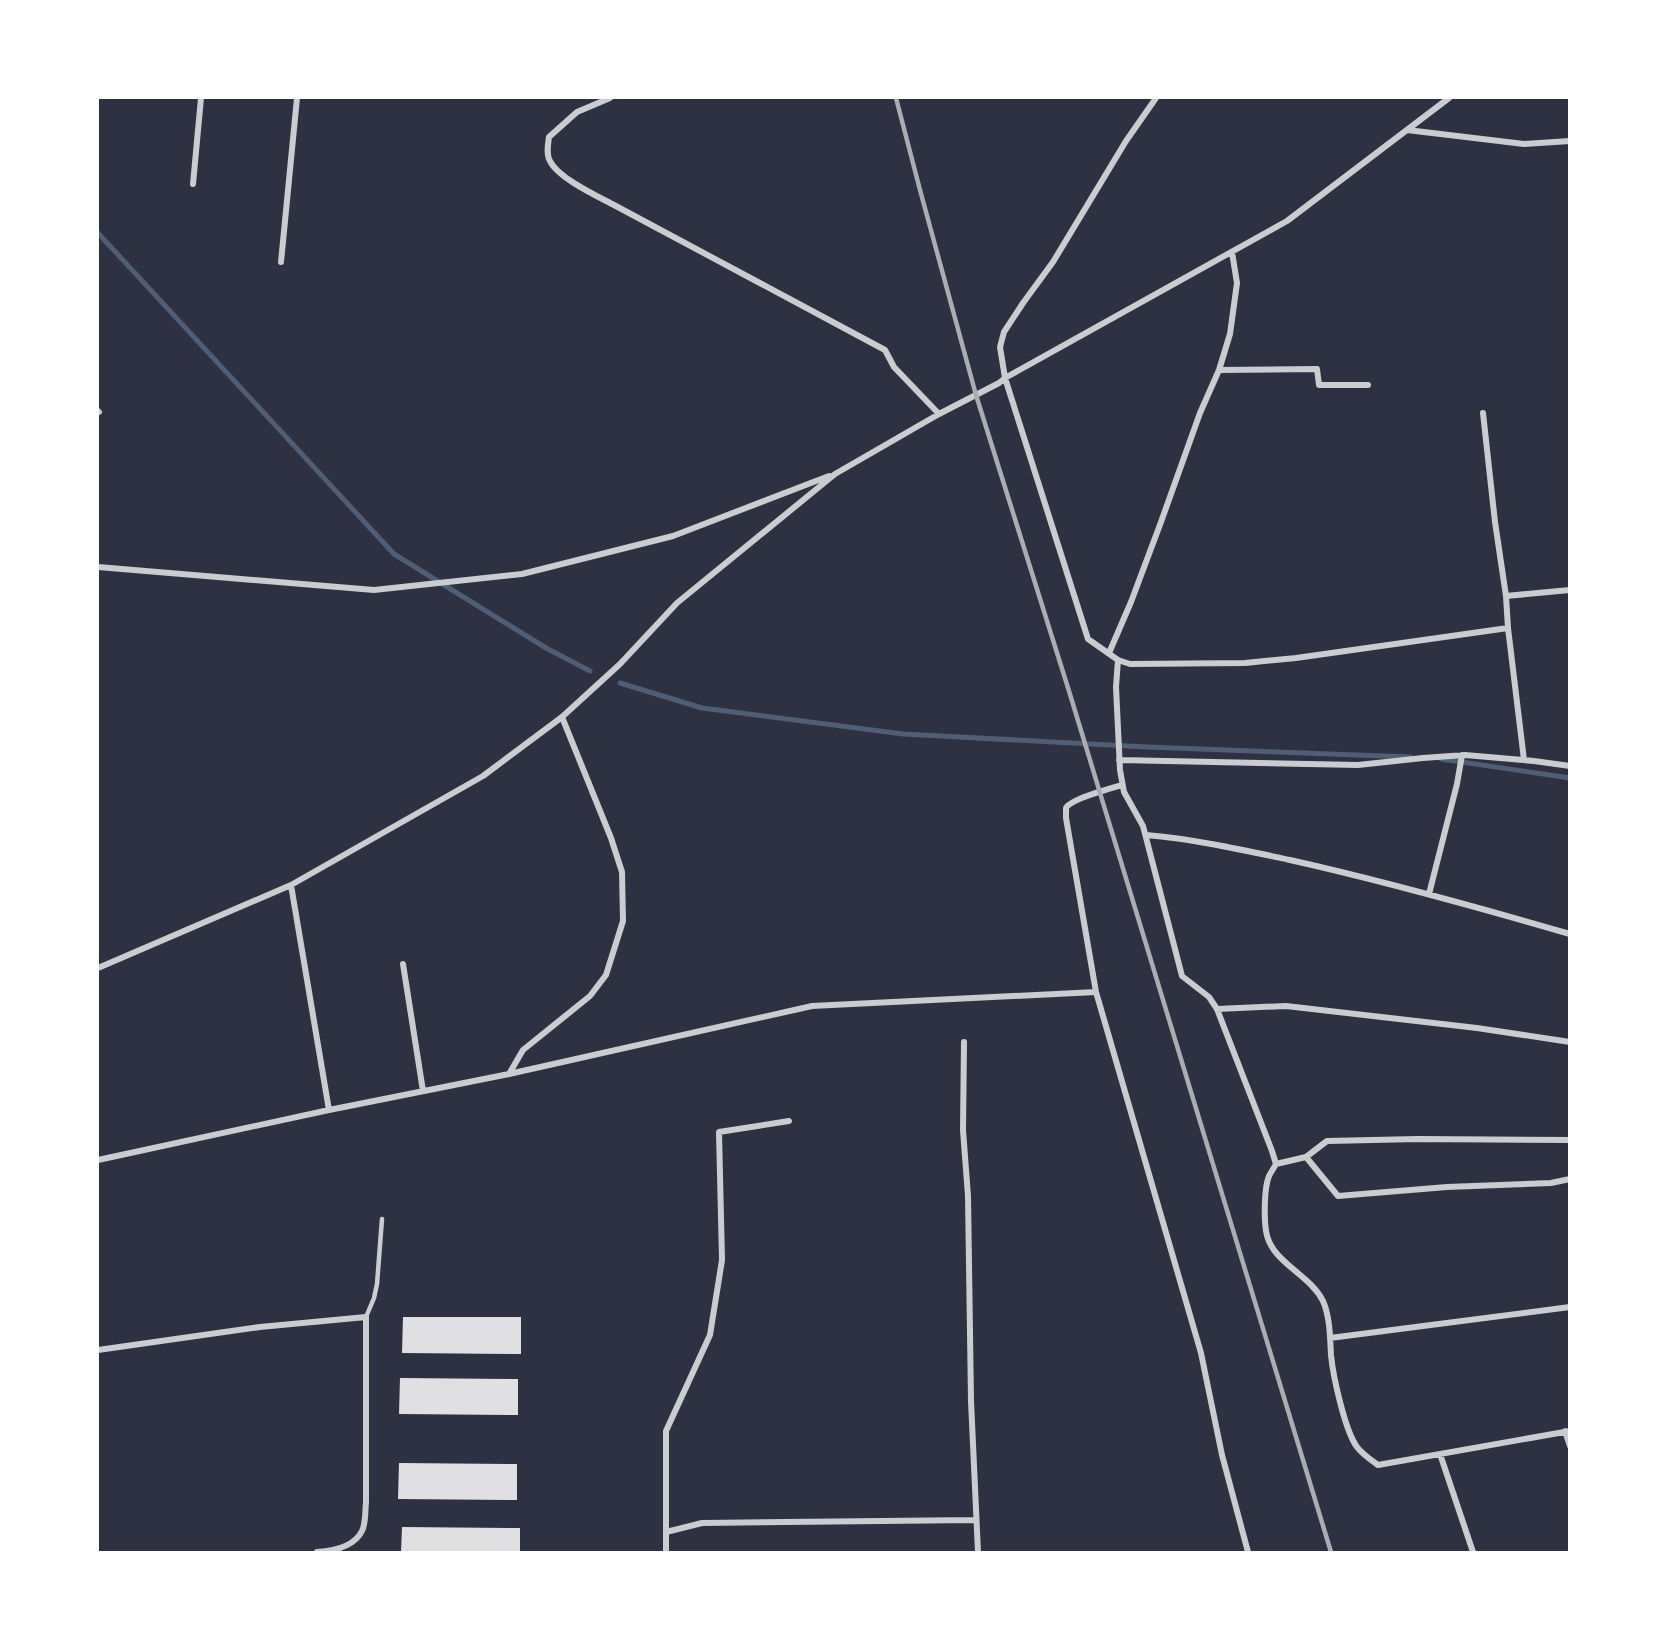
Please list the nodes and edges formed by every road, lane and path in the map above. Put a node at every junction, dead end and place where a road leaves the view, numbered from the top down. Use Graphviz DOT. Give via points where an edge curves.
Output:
graph roads {
  1 [pos="201,98"];
  2 [pos="297,98"];
  3 [pos="610,98"];
  4 [pos="1156,98"];
  5 [pos="1449,98"];
  6 [pos="1407,130"];
  7 [pos="1569,141"];
  8 [pos="193,184"];
  9 [pos="1232,252"];
  10 [pos="281,262"];
  11 [pos="1219,370"];
  12 [pos="1005,378"];
  13 [pos="1368,384"];
  14 [pos="1483,413"];
  15 [pos="939,414"];
  16 [pos="835,474"];
  17 [pos="98,567"];
  18 [pos="1569,590"];
  19 [pos="1506,596"];
  20 [pos="1508,628"];
  21 [pos="1109,653"];
  22 [pos="1118,660"];
  23 [pos="562,717"];
  24 [pos="1462,756"];
  25 [pos="1119,759"];
  26 [pos="1524,760"];
  27 [pos="1569,766"];
  28 [pos="1122,785"];
  29 [pos="1146,835"];
  30 [pos="291,885"];
  31 [pos="1429,894"];
  32 [pos="1569,934"];
  33 [pos="403,964"];
  34 [pos="98,968"];
  35 [pos="1096,992"];
  36 [pos="1216,1009"];
  37 [pos="964,1042"];
  38 [pos="1569,1042"];
  39 [pos="508,1074"];
  40 [pos="423,1091"];
  41 [pos="329,1110"];
  42 [pos="789,1121"];
  43 [pos="1569,1140"];
  44 [pos="1306,1157"];
  45 [pos="98,1160"];
  46 [pos="1276,1164"];
  47 [pos="1569,1179"];
  48 [pos="382,1219"];
  49 [pos="1569,1307"];
  50 [pos="366,1317"];
  51 [pos="1330,1338"];
  52 [pos="98,1350"];
  53 [pos="1567,1431"];
  54 [pos="1569,1446"];
  55 [pos="1440,1454"];
  56 [pos="976,1520"];
  57 [pos="666,1533"];
  58 [pos="316,1552"];
  59 [pos="666,1552"];
  60 [pos="978,1552"];
  61 [pos="1248,1552"];
  62 [pos="1473,1552"];
  1 -- 8 [label="street"];
  2 -- 10 [label="street"];
  3 -- 15 [label="street" via="577,112 549,136 550,161 563,175 885,350 894,368"];
  4 -- 12 [label="street" via="1004,332 1000,347"];
  5 -- 6 [label="street"];
  6 -- 7 [label="street" via="1524,144"];
  6 -- 9 [label="street" via="1287,221"];
  9 -- 11 [label="street" via="1237,283 1230,334"];
  9 -- 12 [label="street"];
  11 -- 13 [label="street" via="1317,369 1319,385"];
  11 -- 21 [label="street"];
  12 -- 15 [label="street"];
  12 -- 21 [label="street" via="1088,639"];
  14 -- 19 [label="street"];
  15 -- 16 [label="street"];
  16 -- 17 [label="street" via="674,536 522,574 374,590"];
  16 -- 23 [label="street" via="677,603 620,664"];
  18 -- 19 [label="street"];
  19 -- 20 [label="street"];
  20 -- 22 [label="street" via="1245,663 1130,664"];
  20 -- 26 [label="street"];
  21 -- 22 [label="street"];
  22 -- 25 [label="street"];
  23 -- 30 [label="street" via="483,776"];
  23 -- 39 [label="street" via="622,872 623,921 606,975 590,996 523,1050"];
  24 -- 25 [label="street" via="1358,765"];
  24 -- 26 [label="street"];
  24 -- 31 [label="street"];
  25 -- 28 [label="street"];
  26 -- 27 [label="street"];
  28 -- 29 [label="street"];
  28 -- 35 [label="street" via="1083,797 1066,808"];
  29 -- 31 [label="street" via="1270,856"];
  29 -- 36 [label="street" via="1182,976 1209,997"];
  30 -- 34 [label="street"];
  30 -- 41 [label="street"];
  31 -- 32 [label="street"];
  33 -- 40 [label="street"];
  35 -- 39 [label="street" via="812,1006"];
  35 -- 61 [label="street" via="1201,1353 1222,1455"];
  36 -- 38 [label="street" via="1286,1006"];
  36 -- 46 [label="street"];
  37 -- 56 [label="street" via="963,1130"];
  39 -- 40 [label="street"];
  40 -- 41 [label="street"];
  41 -- 45 [label="street"];
  42 -- 57 [label="street" via="719,1131 722,1260 710,1335 666,1431"];
  43 -- 44 [label="street" via="1328,1141"];
  44 -- 46 [label="street"];
  44 -- 47 [label="street" via="1338,1196"];
  46 -- 51 [label="street" via="1268,1178 1266,1231 1276,1253 1319,1295 1328,1318"];
  48 -- 50 [label="lane" via="377,1284"];
  49 -- 51 [label="street"];
  50 -- 52 [label="street" via="260,1327"];
  50 -- 58 [label="street" via="363,1530 355,1540 336,1550"];
  51 -- 55 [label="street" via="1343,1409 1358,1449 1378,1465"];
  53 -- 54 [label="street"];
  53 -- 55 [label="street"];
  55 -- 62 [label="street"];
  56 -- 57 [label="street" via="702,1523"];
  56 -- 60 [label="street"];
  57 -- 59 [label="street"];
}
